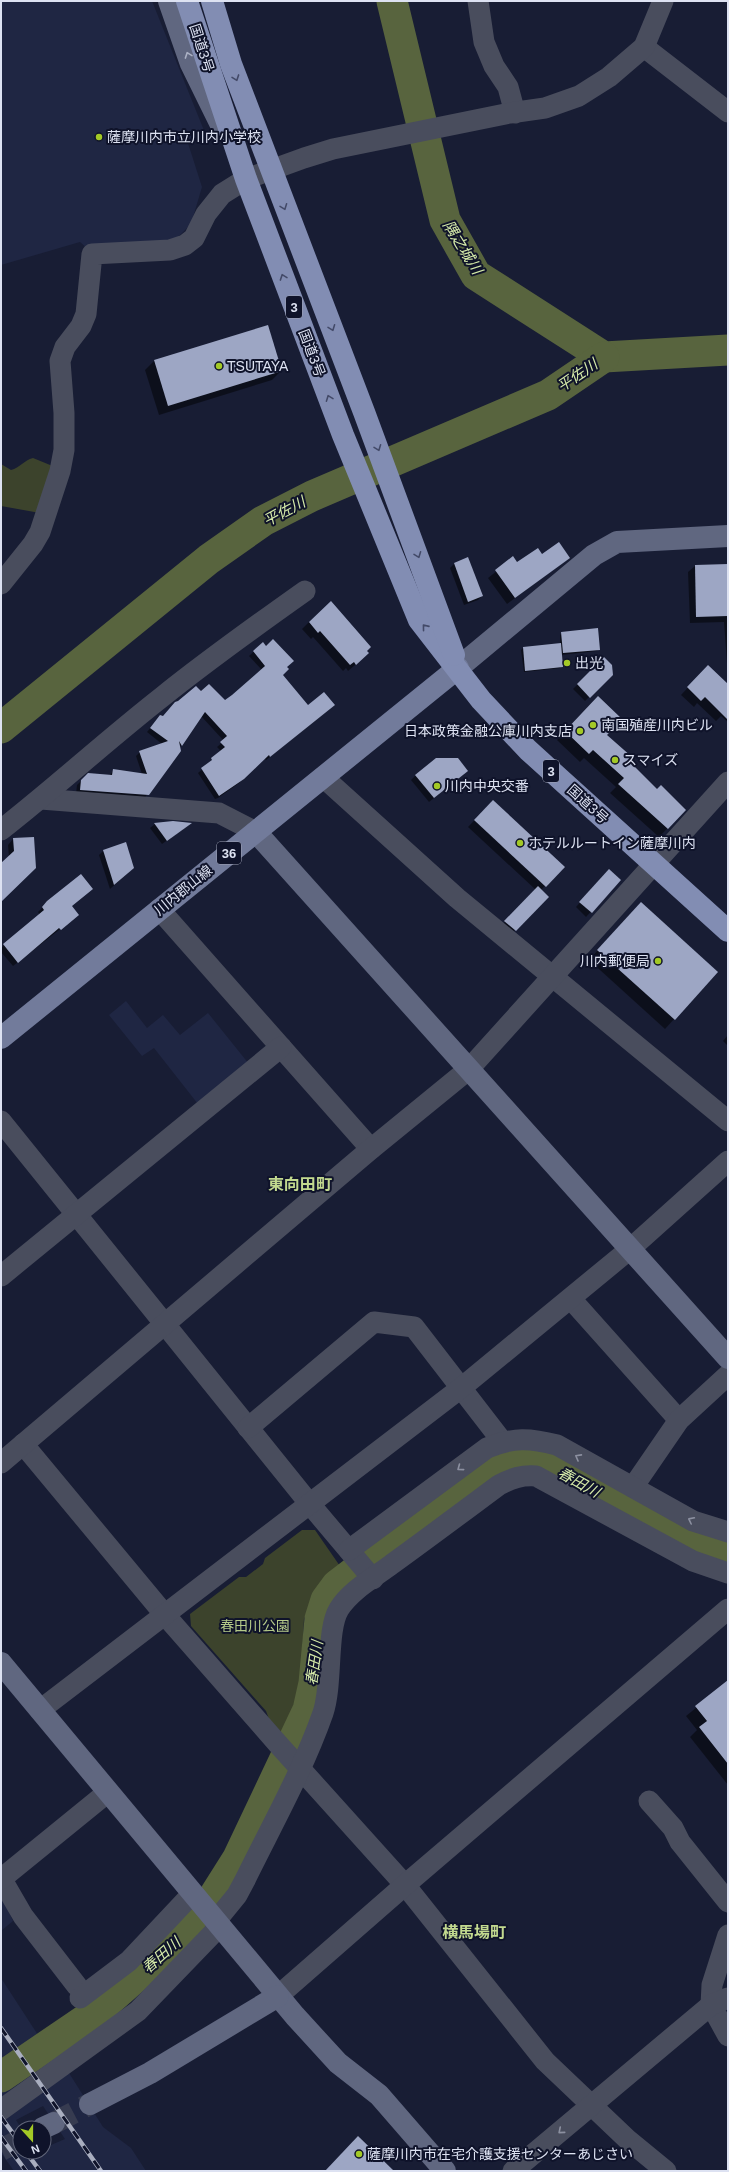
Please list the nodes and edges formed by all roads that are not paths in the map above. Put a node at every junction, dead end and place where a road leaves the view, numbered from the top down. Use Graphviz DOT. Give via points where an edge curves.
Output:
graph roads {
  1 [pos="168,1"];
  2 [pos="188,1"];
  3 [pos="212,1"];
  4 [pos="478,1"];
  5 [pos="663,1"];
  6 [pos="644,47"];
  7 [pos="728,112"];
  8 [pos="512,113"];
  9 [pos="270,170"];
  10 [pos="246,179"];
  11 [pos="728,536"];
  12 [pos="1,584"];
  13 [pos="305,591"];
  14 [pos="458,668"];
  15 [pos="324,777"];
  16 [pos="728,782"];
  17 [pos="41,799"];
  18 [pos="1,830"];
  19 [pos="256,832"];
  20 [pos="654,864"];
  21 [pos="159,909"];
  22 [pos="728,931"];
  23 [pos="552,976"];
  24 [pos="1,1038"];
  25 [pos="281,1047"];
  26 [pos="470,1069"];
  27 [pos="1,1121"];
  28 [pos="728,1121"];
  29 [pos="371,1149"];
  30 [pos="728,1161"];
  31 [pos="76,1214"];
  32 [pos="630,1249"];
  33 [pos="1,1276"];
  34 [pos="571,1299"];
  35 [pos="165,1325"];
  36 [pos="728,1358"];
  37 [pos="728,1375"];
  38 [pos="461,1388"];
  39 [pos="679,1420"];
  40 [pos="248,1428"];
  41 [pos="502,1442"];
  42 [pos="24,1444"];
  43 [pos="1,1463"];
  44 [pos="633,1487"];
  45 [pos="310,1503"];
  46 [pos="728,1532"];
  47 [pos="351,1553"];
  48 [pos="728,1573"];
  49 [pos="371,1577"];
  50 [pos="728,1610"];
  51 [pos="165,1615"];
  52 [pos="2,1670"];
  53 [pos="40,1710"];
  54 [pos="297,1765"];
  55 [pos="108,1792"];
  56 [pos="650,1801"];
  57 [pos="1,1878"];
  58 [pos="405,1884"];
  59 [pos="194,1897"];
  60 [pos="728,1902"];
  61 [pos="215,1922"];
  62 [pos="728,1935"];
  63 [pos="278,1996"];
  64 [pos="722,2000"];
  65 [pos="728,2036"];
  66 [pos="90,2104"];
  67 [pos="591,2106"];
  68 [pos="1,2110"];
  69 [pos="445,2171"];
  70 [pos="513,2171"];
  71 [pos="666,2171"];
  10 -- 1 [label="street, one-way" via="191,64"];
  2 -- 10 [label="highway, 国道3号 / 3"];
  3 -- 9 [label="highway, 国道3号 / 3, one-way" via="231,64"];
  4 -- 8 [label="street" via="484,42 494,66 508,87"];
  5 -- 6 [label="street"];
  6 -- 7 [label="street"];
  6 -- 8 [label="street" via="609,77 579,96 545,108"];
  8 -- 9 [label="street" via="333,150"];
  9 -- 10 [label="street"];
  9 -- 14 [label="highway, 国道3号 / 3, one-way" via="364,412"];
  10 -- 12 [label="street" via="222,194 206,214 194,238 185,245 170,250 92,254 86,314 81,326 65,347 60,361 64,413 64,450 60,471 40,532"];
  14 -- 10 [label="highway, 国道3号 / 3, one-way" via="419,620 343,435"];
  11 -- 14 [label="street" via="617,542 594,555"];
  13 -- 17 [label="street" via="161,697"];
  14 -- 15 [label="main road, 川内郡山線 / 36"];
  14 -- 20 [label="highway, 国道3号 / 3" via="484,703 528,750"];
  15 -- 19 [label="main road, 川内郡山線 / 36"];
  15 -- 23 [label="street" via="457,898"];
  16 -- 20 [label="street"];
  17 -- 18 [label="street"];
  17 -- 19 [label="street" via="219,813"];
  19 -- 21 [label="main road, 川内郡山線 / 36"];
  19 -- 26 [label="street"];
  20 -- 22 [label="highway, 国道3号 / 3"];
  20 -- 23 [label="street"];
  21 -- 24 [label="main road, 川内郡山線 / 36"];
  21 -- 25 [label="street"];
  23 -- 26 [label="street"];
  23 -- 28 [label="street"];
  25 -- 29 [label="street"];
  25 -- 31 [label="street"];
  26 -- 29 [label="street"];
  26 -- 32 [label="street"];
  27 -- 31 [label="street"];
  29 -- 35 [label="street"];
  30 -- 32 [label="street"];
  31 -- 33 [label="street"];
  31 -- 35 [label="street"];
  32 -- 34 [label="street"];
  32 -- 36 [label="street"];
  34 -- 38 [label="street"];
  34 -- 39 [label="street"];
  35 -- 40 [label="street"];
  35 -- 42 [label="street"];
  37 -- 39 [label="street"];
  38 -- 40 [label="street" via="414,1327 374,1322"];
  38 -- 41 [label="street"];
  38 -- 45 [label="street"];
  39 -- 44 [label="street"];
  40 -- 45 [label="street"];
  44 -- 41 [label="street, one-way" via="557,1445 536,1439"];
  41 -- 47 [label="street, one-way" via="487,1448"];
  42 -- 43 [label="street"];
  42 -- 51 [label="street"];
  46 -- 44 [label="street, one-way" via="693,1521"];
  45 -- 47 [label="street"];
  45 -- 51 [label="street"];
  47 -- 49 [label="street"];
  48 -- 49 [label="street" via="693,1561 536,1476 524,1476 511,1478 499,1484"];
  49 -- 54 [label="street" via="346,1600 334,1620 328,1694 323,1713"];
  50 -- 58 [label="street"];
  51 -- 53 [label="street"];
  51 -- 54 [label="street"];
  52 -- 53 [label="street"];
  53 -- 55 [label="street"];
  54 -- 58 [label="street"];
  54 -- 61 [label="street" via="245,1880"];
  55 -- 57 [label="street"];
  55 -- 59 [label="street"];
  56 -- 60 [label="street"];
  57 -- 59 [label="street" via="23,1916 79,1992 130,1961"];
  58 -- 63 [label="street"];
  58 -- 67 [label="street" via="545,2060"];
  59 -- 61 [label="street"];
  61 -- 63 [label="street"];
  61 -- 68 [label="street" via="138,2011"];
  62 -- 64 [label="street" via="712,1985"];
  63 -- 66 [label="street" via="156,2069"];
  63 -- 69 [label="street" via="338,2063 379,2095"];
  64 -- 65 [label="street"];
  64 -- 67 [label="street"];
  67 -- 70 [label="street, one-way"];
  67 -- 71 [label="street"];
}
